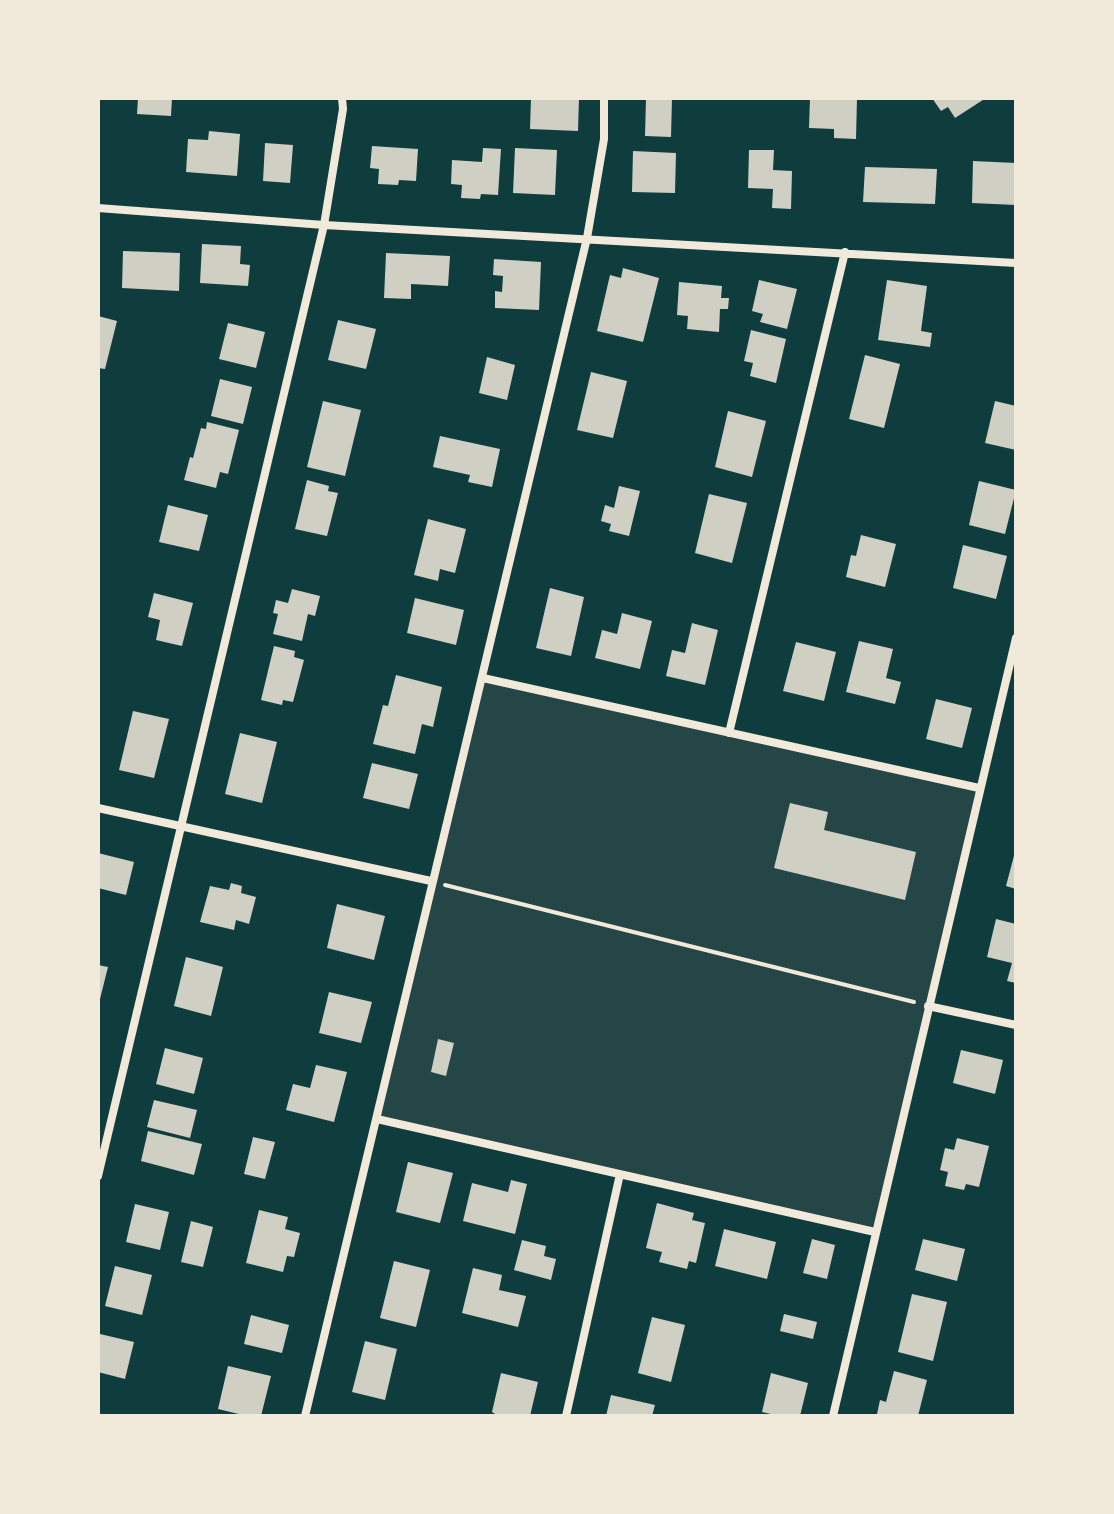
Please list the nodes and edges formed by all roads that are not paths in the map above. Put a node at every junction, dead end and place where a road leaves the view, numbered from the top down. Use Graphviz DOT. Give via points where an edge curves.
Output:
graph roads {
  1 [pos="342,98"];
  2 [pos="604,98"];
  3 [pos="98,208"];
  4 [pos="324,225"];
  5 [pos="587,238"];
  6 [pos="845,252"];
  7 [pos="1016,263"];
  8 [pos="1016,638"];
  9 [pos="483,678"];
  10 [pos="729,733"];
  11 [pos="979,788"];
  12 [pos="98,808"];
  13 [pos="182,828"];
  14 [pos="431,881"];
  15 [pos="928,1006"];
  16 [pos="1016,1025"];
  17 [pos="377,1119"];
  18 [pos="620,1174"];
  19 [pos="98,1176"];
  20 [pos="875,1232"];
  21 [pos="305,1416"];
  22 [pos="566,1416"];
  23 [pos="833,1416"];
  1 -- 4 [label="street"];
  2 -- 5 [label="street" via="604,139"];
  3 -- 4 [label="street"];
  4 -- 5 [label="street"];
  4 -- 13 [label="street"];
  5 -- 6 [label="street"];
  5 -- 9 [label="street"];
  6 -- 7 [label="street"];
  6 -- 10 [label="street"];
  8 -- 11 [label="street"];
  9 -- 10 [label="street"];
  9 -- 14 [label="street"];
  10 -- 11 [label="street"];
  11 -- 15 [label="street"];
  12 -- 13 [label="street"];
  13 -- 14 [label="street"];
  13 -- 19 [label="street"];
  14 -- 17 [label="street"];
  15 -- 16 [label="street"];
  15 -- 20 [label="street"];
  17 -- 18 [label="street"];
  17 -- 21 [label="street"];
  18 -- 20 [label="street"];
  18 -- 22 [label="street"];
  20 -- 23 [label="street"];
}
